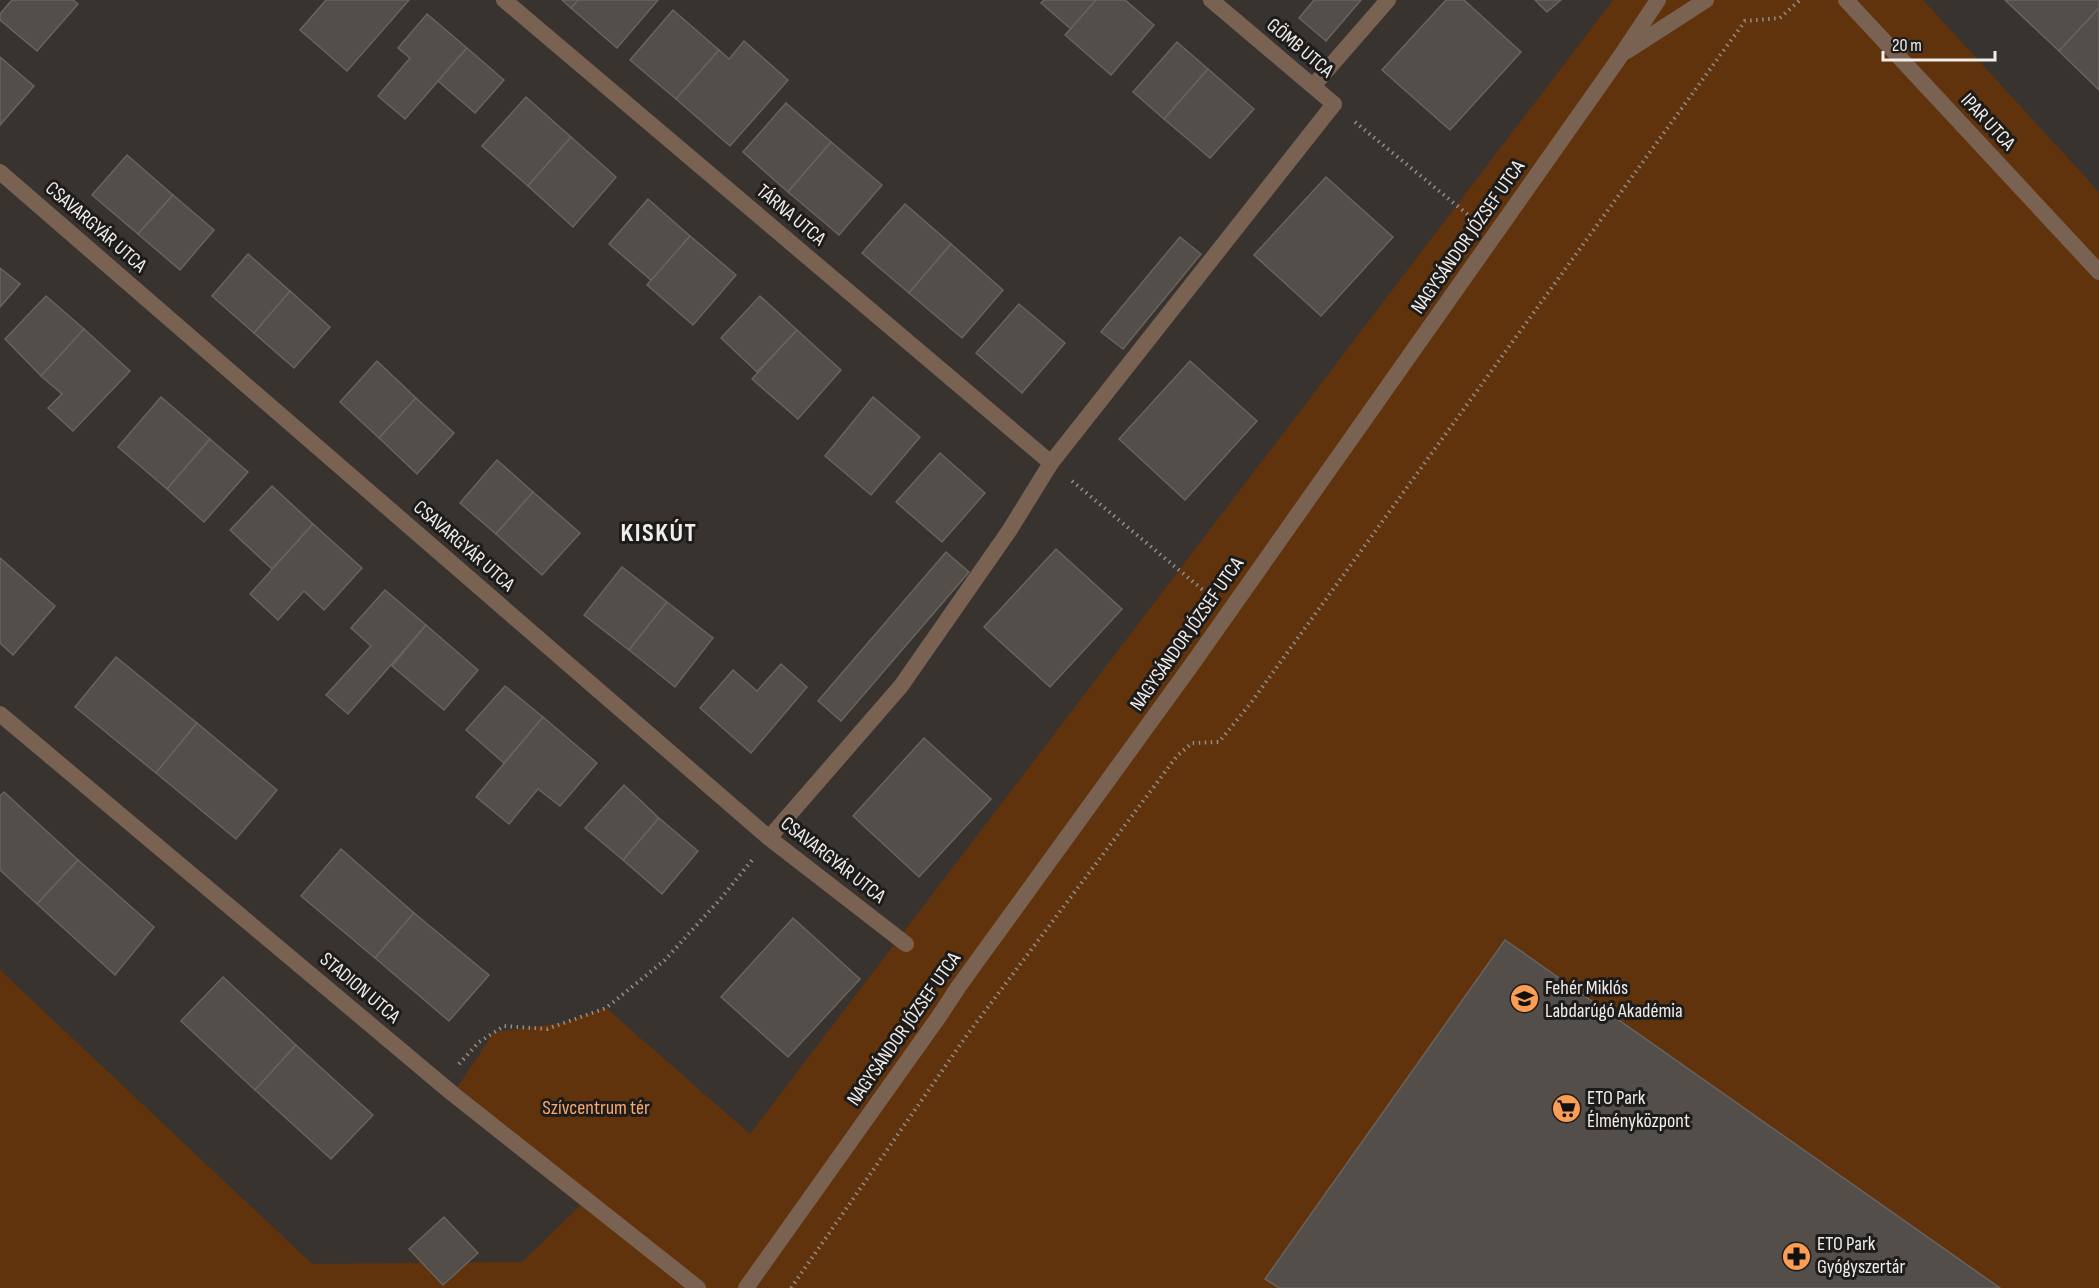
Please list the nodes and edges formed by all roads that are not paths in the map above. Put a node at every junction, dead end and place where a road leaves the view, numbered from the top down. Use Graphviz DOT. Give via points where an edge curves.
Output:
graph roads {
  1 [pos="504,0"];
  2 [pos="1211,0"];
  3 [pos="1388,0"];
  4 [pos="1658,0"];
  5 [pos="1706,0"];
  6 [pos="1846,0"];
  7 [pos="1622,54"];
  8 [pos="1313,86"];
  9 [pos="0,172"];
  10 [pos="2099,272"];
  11 [pos="1051,463"];
  12 [pos="0,714"];
  13 [pos="769,838"];
  14 [pos="906,944"];
  15 [pos="698,1288"];
  16 [pos="746,1288"];
  1 -- 11 [label="street, TÁRNA UTCA"];
  2 -- 8 [label="street, GÖMB UTCA"];
  3 -- 8 [label="street"];
  4 -- 7 [label="street, NAGYSÁNDOR JÓZSEF UTCA"];
  5 -- 7 [label="street"];
  6 -- 10 [label="street, IPAR UTCA"];
  7 -- 16 [label="street, NAGYSÁNDOR JÓZSEF UTCA"];
  8 -- 11 [label="street, GÖMB UTCA" via="1334,104"];
  9 -- 13 [label="street, CSAVARGYÁR UTCA"];
  11 -- 13 [label="street" via="1010,531 901,686"];
  12 -- 15 [label="street, STADION UTCA" via="453,1094"];
  13 -- 14 [label="street, CSAVARGYÁR UTCA"];
}
